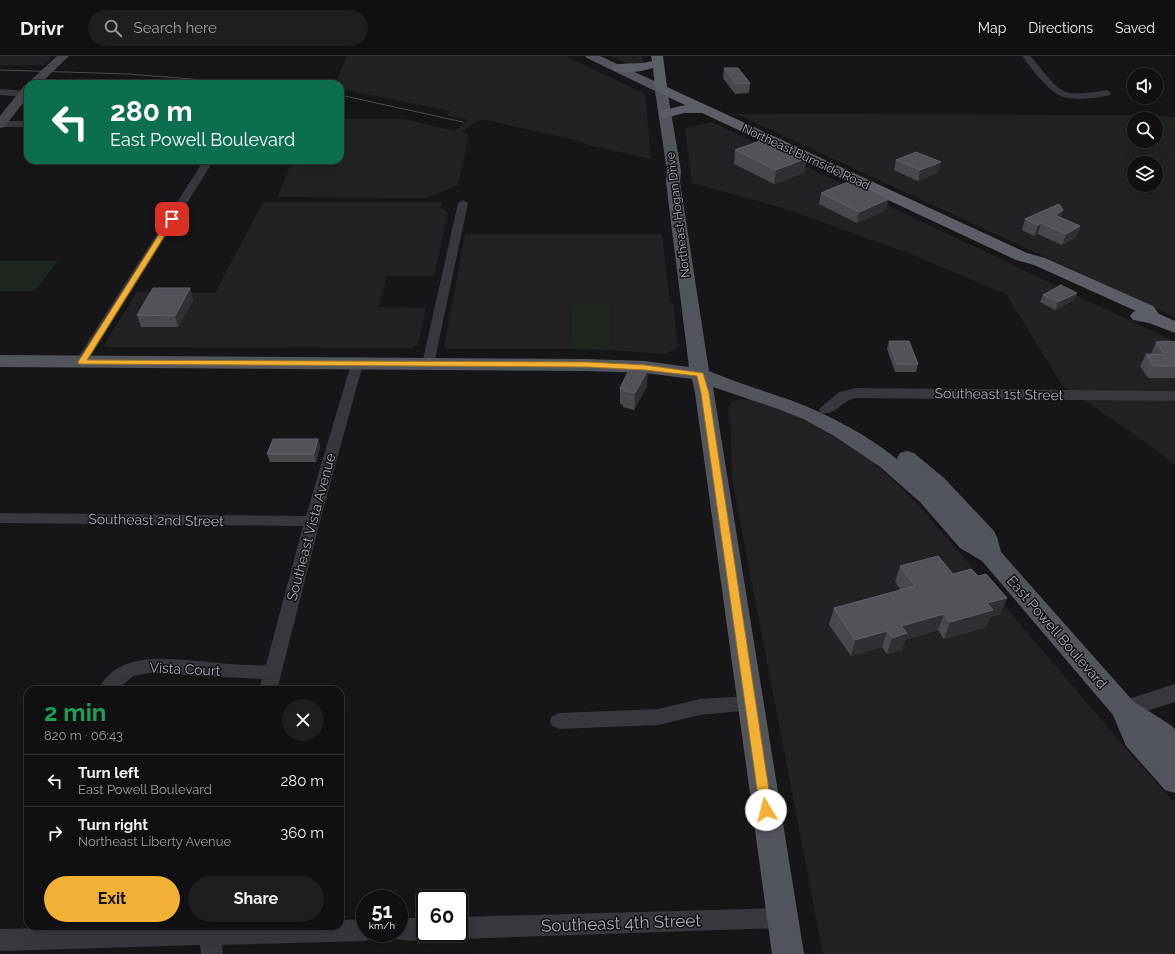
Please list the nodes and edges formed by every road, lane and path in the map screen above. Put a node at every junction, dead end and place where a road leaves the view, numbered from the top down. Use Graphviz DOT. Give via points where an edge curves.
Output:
graph roads {
  1 [pos="63,56"];
  2 [pos="591,56"];
  3 [pos="1026,56"];
  4 [pos="657,59"];
  5 [pos="618,68"];
  6 [pos="37,80"];
  7 [pos="661,89"];
  8 [pos="0,92"];
  9 [pos="24,92"];
  10 [pos="1107,93"];
  11 [pos="24,96"];
  12 [pos="704,109"];
  13 [pos="665,114"];
  14 [pos="0,124"];
  15 [pos="24,124"];
  16 [pos="206,164"];
  17 [pos="463,203"];
  18 [pos="1022,257"];
  19 [pos="1054,277"];
  20 [pos="1125,300"];
  21 [pos="1153,318"];
  22 [pos="1175,328"];
  23 [pos="0,361"];
  24 [pos="82,362"];
  25 [pos="357,364"];
  26 [pos="428,364"];
  27 [pos="700,374"];
  28 [pos="1175,396"];
  29 [pos="827,409"];
  30 [pos="877,445"];
  31 [pos="0,518"];
  32 [pos="312,521"];
  33 [pos="272,672"];
  34 [pos="110,686"];
  35 [pos="269,686"];
  36 [pos="1175,693"];
  37 [pos="750,703"];
  38 [pos="1124,708"];
  39 [pos="559,722"];
  40 [pos="1175,750"];
  41 [pos="1175,781"];
  42 [pos="782,918"];
  43 [pos="468,928"];
  44 [pos="356,930"];
  45 [pos="211,938"];
  46 [pos="0,940"];
  47 [pos="788,954"];
  1 -- 6 [label="main road"];
  2 -- 5 [label="main road, Northeast Burnside Road"];
  3 -- 10 [label="street" via="1056,90 1065,95"];
  4 -- 5 [label="highway" via="640,68"];
  4 -- 7 [label="highway, Northeast Hogan Drive"];
  5 -- 7 [label="main road, Northeast Burnside Road"];
  7 -- 12 [label="highway, Northeast Burnside Road"];
  7 -- 13 [label="main road, Northeast Hogan Drive"];
  8 -- 9 [label="street"];
  11 -- 14 [label="main road"];
  12 -- 13 [label="highway" via="684,109"];
  12 -- 18 [label="highway, Northeast Burnside Road"];
  13 -- 27 [label="main road, Northeast Hogan Drive"];
  14 -- 15 [label="street"];
  16 -- 24 [label="street"];
  17 -- 26 [label="street"];
  18 -- 19 [label="highway, Northeast Burnside Road" via="1030,266"];
  18 -- 20 [label="highway, Northeast Burnside Road" via="1039,261"];
  19 -- 20 [label="highway" via="1077,283 1114,300"];
  19 -- 21 [label="highway, Northeast Burnside Road" via="1137,316"];
  20 -- 21 [label="highway, Northeast Burnside Road" via="1147,310"];
  21 -- 22 [label="highway, Northeast Burnside Road"];
  23 -- 24 [label="main road, East Powell Boulevard"];
  24 -- 25 [label="main road, East Powell Boulevard"];
  25 -- 26 [label="main road, East Powell Boulevard"];
  25 -- 32 [label="street, Southeast Vista Avenue"];
  26 -- 27 [label="main road, East Powell Boulevard" via="612,365"];
  27 -- 29 [label="main road, East Powell Boulevard" via="718,372 751,380"];
  27 -- 30 [label="main road, East Powell Boulevard" via="810,415"];
  27 -- 37 [label="main road, Northeast Hogan Drive" via="705,393"];
  28 -- 29 [label="street, Southeast 1st Street" via="856,393 845,395"];
  29 -- 30 [label="main road, East Powell Boulevard"];
  30 -- 38 [label="main road, East Powell Boulevard" via="968,542 990,555"];
  31 -- 32 [label="street, Southeast 2nd Street"];
  32 -- 33 [label="street, Southeast Vista Avenue"];
  33 -- 34 [label="street, Vista Court" via="249,673 173,665 148,666 134,668 122,674"];
  33 -- 35 [label="street, Southeast Vista Avenue"];
  36 -- 38 [label="street"];
  37 -- 39 [label="street" via="700,707 658,717"];
  37 -- 42 [label="main road, Northeast Hogan Drive"];
  38 -- 40 [label="main road, East Powell Boulevard" via="1162,734"];
  38 -- 41 [label="main road, East Powell Boulevard" via="1136,738"];
  42 -- 43 [label="street, Southeast 4th Street"];
  42 -- 47 [label="main road, Northeast Hogan Drive"];
  44 -- 45 [label="street"];
  45 -- 46 [label="street"];
}
